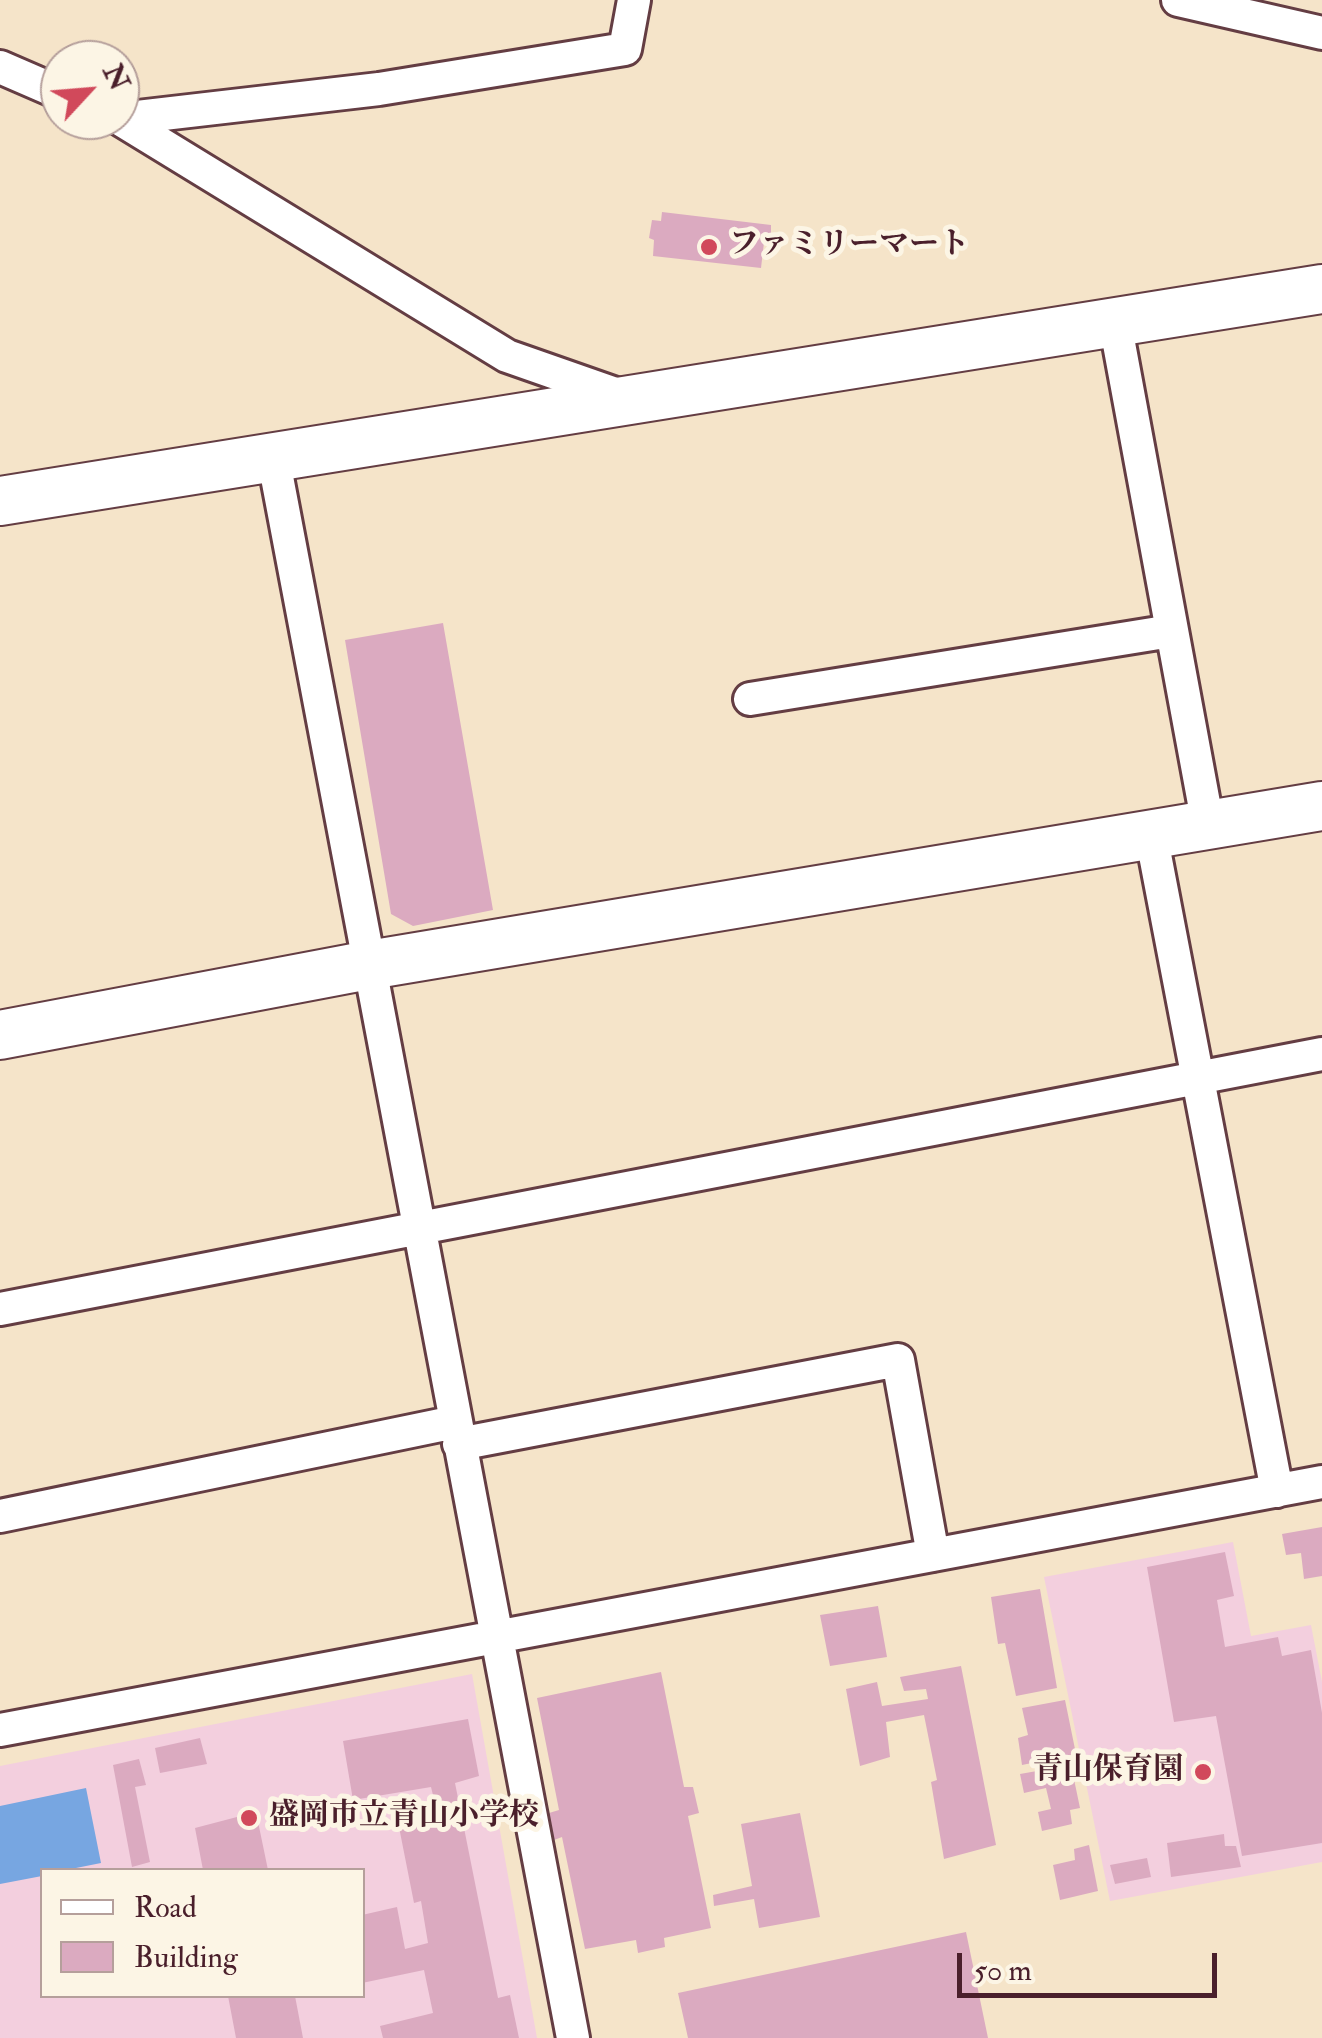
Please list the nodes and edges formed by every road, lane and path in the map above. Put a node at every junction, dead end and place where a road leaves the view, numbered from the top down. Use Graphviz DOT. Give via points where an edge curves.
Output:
graph roads {
  1 [pos="634,0"];
  2 [pos="1178,0"];
  3 [pos="1322,34"];
  4 [pos="0,67"];
  5 [pos="40,84"];
  6 [pos="140,117"];
  7 [pos="140,131"];
  8 [pos="1322,289"];
  9 [pos="1115,322"];
  10 [pos="629,399"];
  11 [pos="273,456"];
  12 [pos="0,501"];
  13 [pos="1172,630"];
  14 [pos="750,699"];
  15 [pos="1322,806"];
  16 [pos="1208,825"];
  17 [pos="1151,834"];
  18 [pos="369,964"];
  19 [pos="0,1036"];
  20 [pos="1322,1054"];
  21 [pos="1198,1078"];
  22 [pos="418,1228"];
  23 [pos="0,1309"];
  24 [pos="457,1433"];
  25 [pos="1322,1482"];
  26 [pos="1277,1491"];
  27 [pos="0,1516"];
  28 [pos="933,1555"];
  29 [pos="496,1638"];
  30 [pos="0,1730"];
  31 [pos="573,2038"];
  1 -- 6 [label="street" via="626,48 378,89"];
  2 -- 3 [label="street"];
  4 -- 5 [label="street"];
  7 -- 10 [label="street" via="507,356"];
  8 -- 9 [label="street"];
  9 -- 10 [label="street"];
  9 -- 13 [label="street"];
  10 -- 11 [label="street"];
  11 -- 12 [label="street"];
  11 -- 18 [label="street"];
  13 -- 14 [label="street"];
  13 -- 16 [label="street"];
  15 -- 16 [label="street"];
  16 -- 17 [label="street"];
  17 -- 18 [label="street"];
  17 -- 21 [label="street"];
  18 -- 19 [label="street"];
  18 -- 22 [label="street"];
  20 -- 21 [label="street"];
  21 -- 22 [label="street"];
  21 -- 26 [label="street"];
  22 -- 23 [label="street"];
  22 -- 24 [label="street"];
  24 -- 27 [label="street"];
  24 -- 28 [label="street" via="898,1360"];
  24 -- 29 [label="street"];
  25 -- 26 [label="street"];
  26 -- 28 [label="street"];
  28 -- 29 [label="street"];
  29 -- 30 [label="street"];
  29 -- 31 [label="street"];
}
